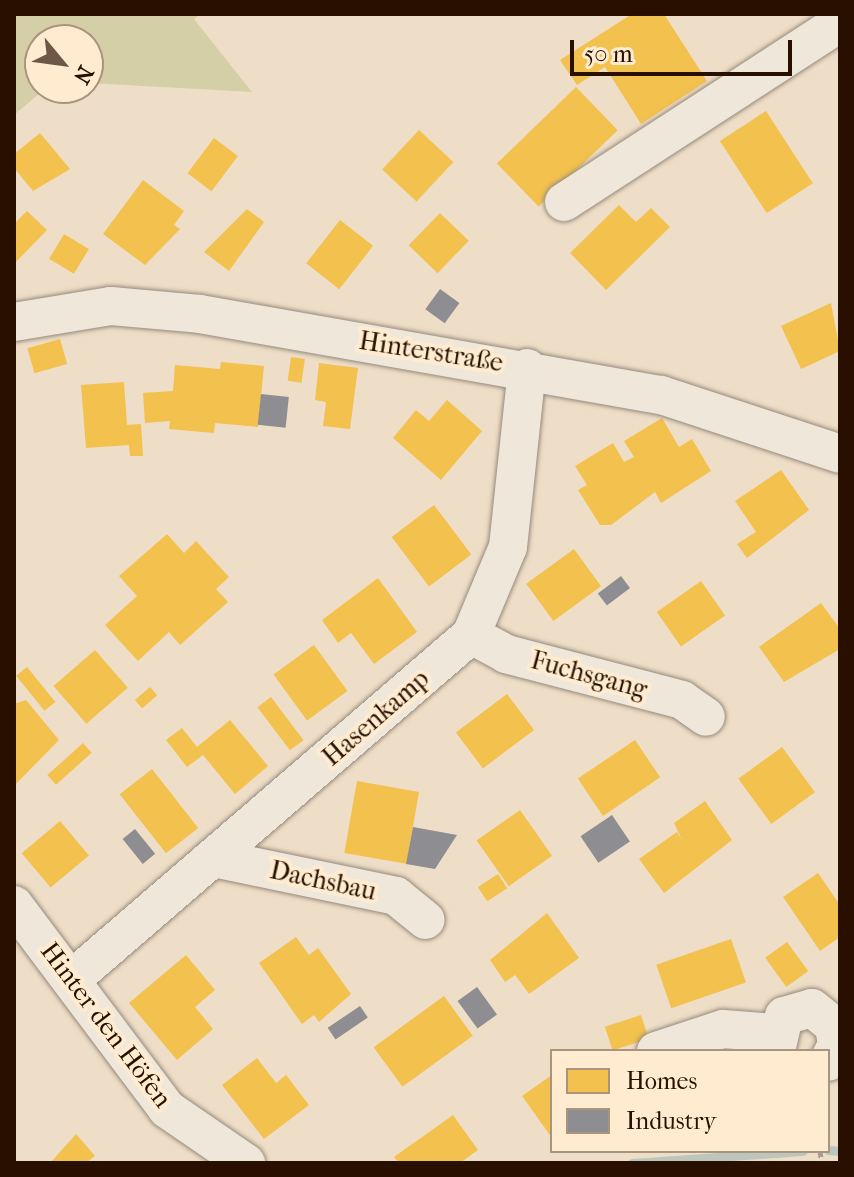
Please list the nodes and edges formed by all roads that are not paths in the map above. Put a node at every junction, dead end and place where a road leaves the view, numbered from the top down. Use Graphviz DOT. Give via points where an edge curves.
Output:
graph roads {
  1 [pos="840,23"];
  2 [pos="564,202"];
  3 [pos="14,322"];
  4 [pos="527,368"];
  5 [pos="840,454"];
  6 [pos="471,635"];
  7 [pos="706,717"];
  8 [pos="213,858"];
  9 [pos="14,905"];
  10 [pos="426,920"];
  11 [pos="71,980"];
  12 [pos="830,997"];
  13 [pos="776,1042"];
  14 [pos="662,1049"];
  15 [pos="830,1056"];
  16 [pos="246,1163"];
  1 -- 2 [label="street"];
  3 -- 4 [label="street, Hinterstraße" via="111,306"];
  4 -- 5 [label="street, Hinterstraße" via="661,395"];
  4 -- 6 [label="street, Hasenkamp" via="508,547"];
  6 -- 7 [label="street, Fuchsgang" via="506,654 682,700"];
  6 -- 8 [label="street, Hasenkamp"];
  8 -- 10 [label="street, Dachsbau" via="396,896"];
  8 -- 11 [label="street, Hasenkamp"];
  9 -- 11 [label="street, Hinter den Höfen"];
  11 -- 16 [label="street, Hinter den Höfen" via="167,1109"];
  12 -- 13 [label="street" via="792,1011"];
  12 -- 15 [label="street" via="837,1035"];
  13 -- 14 [label="street" via="723,1029"];
}
